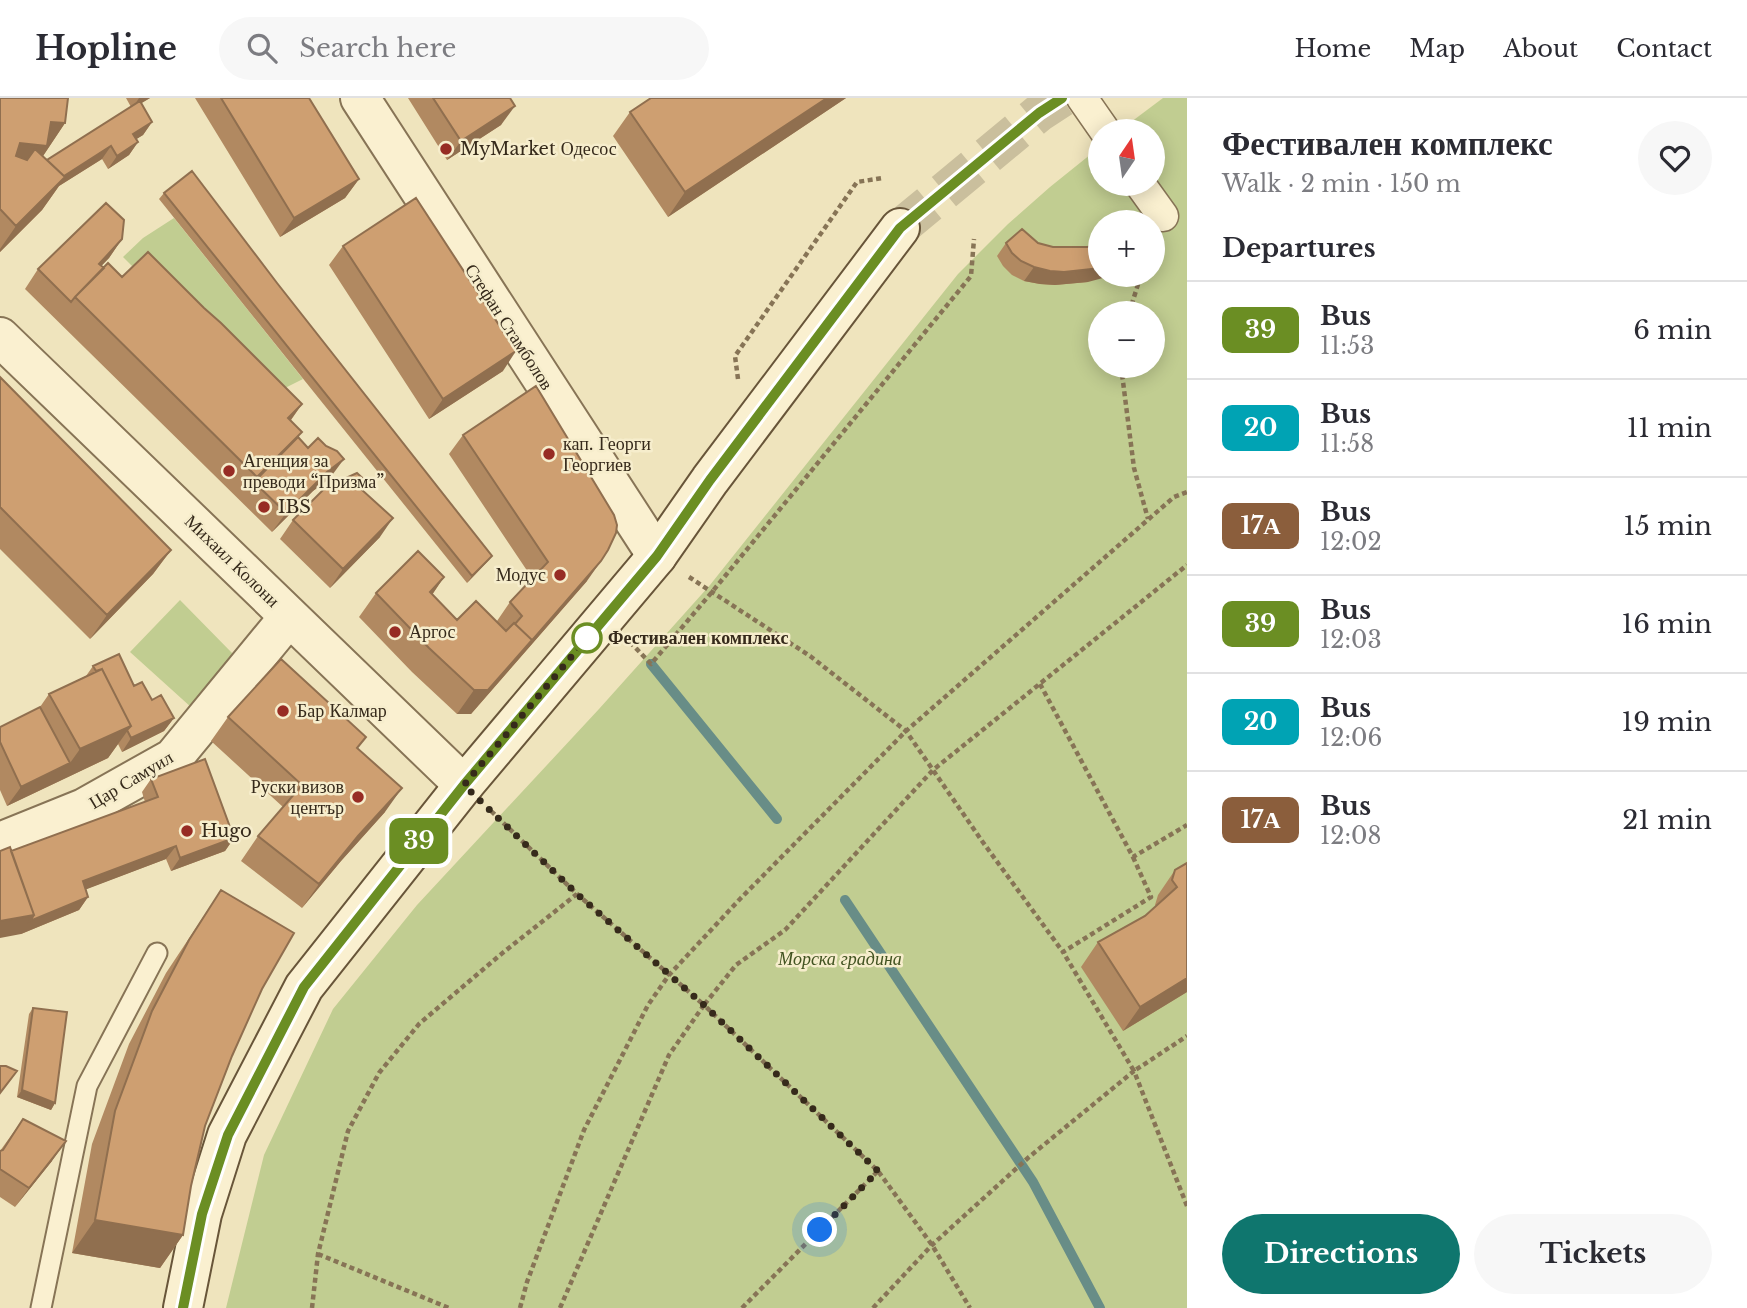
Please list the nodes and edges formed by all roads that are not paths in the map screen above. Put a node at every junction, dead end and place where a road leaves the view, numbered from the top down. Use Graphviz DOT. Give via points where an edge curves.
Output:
graph roads {
  1 [pos="360,98"];
  2 [pos="1082,98"];
  3 [pos="1097,119"];
  4 [pos="900,228"];
  5 [pos="0,337"];
  6 [pos="657,556"];
  7 [pos="289,617"];
  8 [pos="464,785"];
  9 [pos="0,842"];
  10 [pos="157,953"];
  11 [pos="41,1308"];
  12 [pos="183,1308"];
  1 -- 6 [label="street, Стефан Стамболов"];
  2 -- 3 [label="street"];
  4 -- 6 [label="street"];
  5 -- 7 [label="street, Михаил Колони"];
  6 -- 8 [label="street"];
  7 -- 8 [label="street, Михаил Колони"];
  7 -- 9 [label="street, Цар Самуил" via="173,758 85,808"];
  8 -- 12 [label="street" via="304,987 228,1135 202,1214"];
  10 -- 11 [label="lane" via="88,1086"];
}
